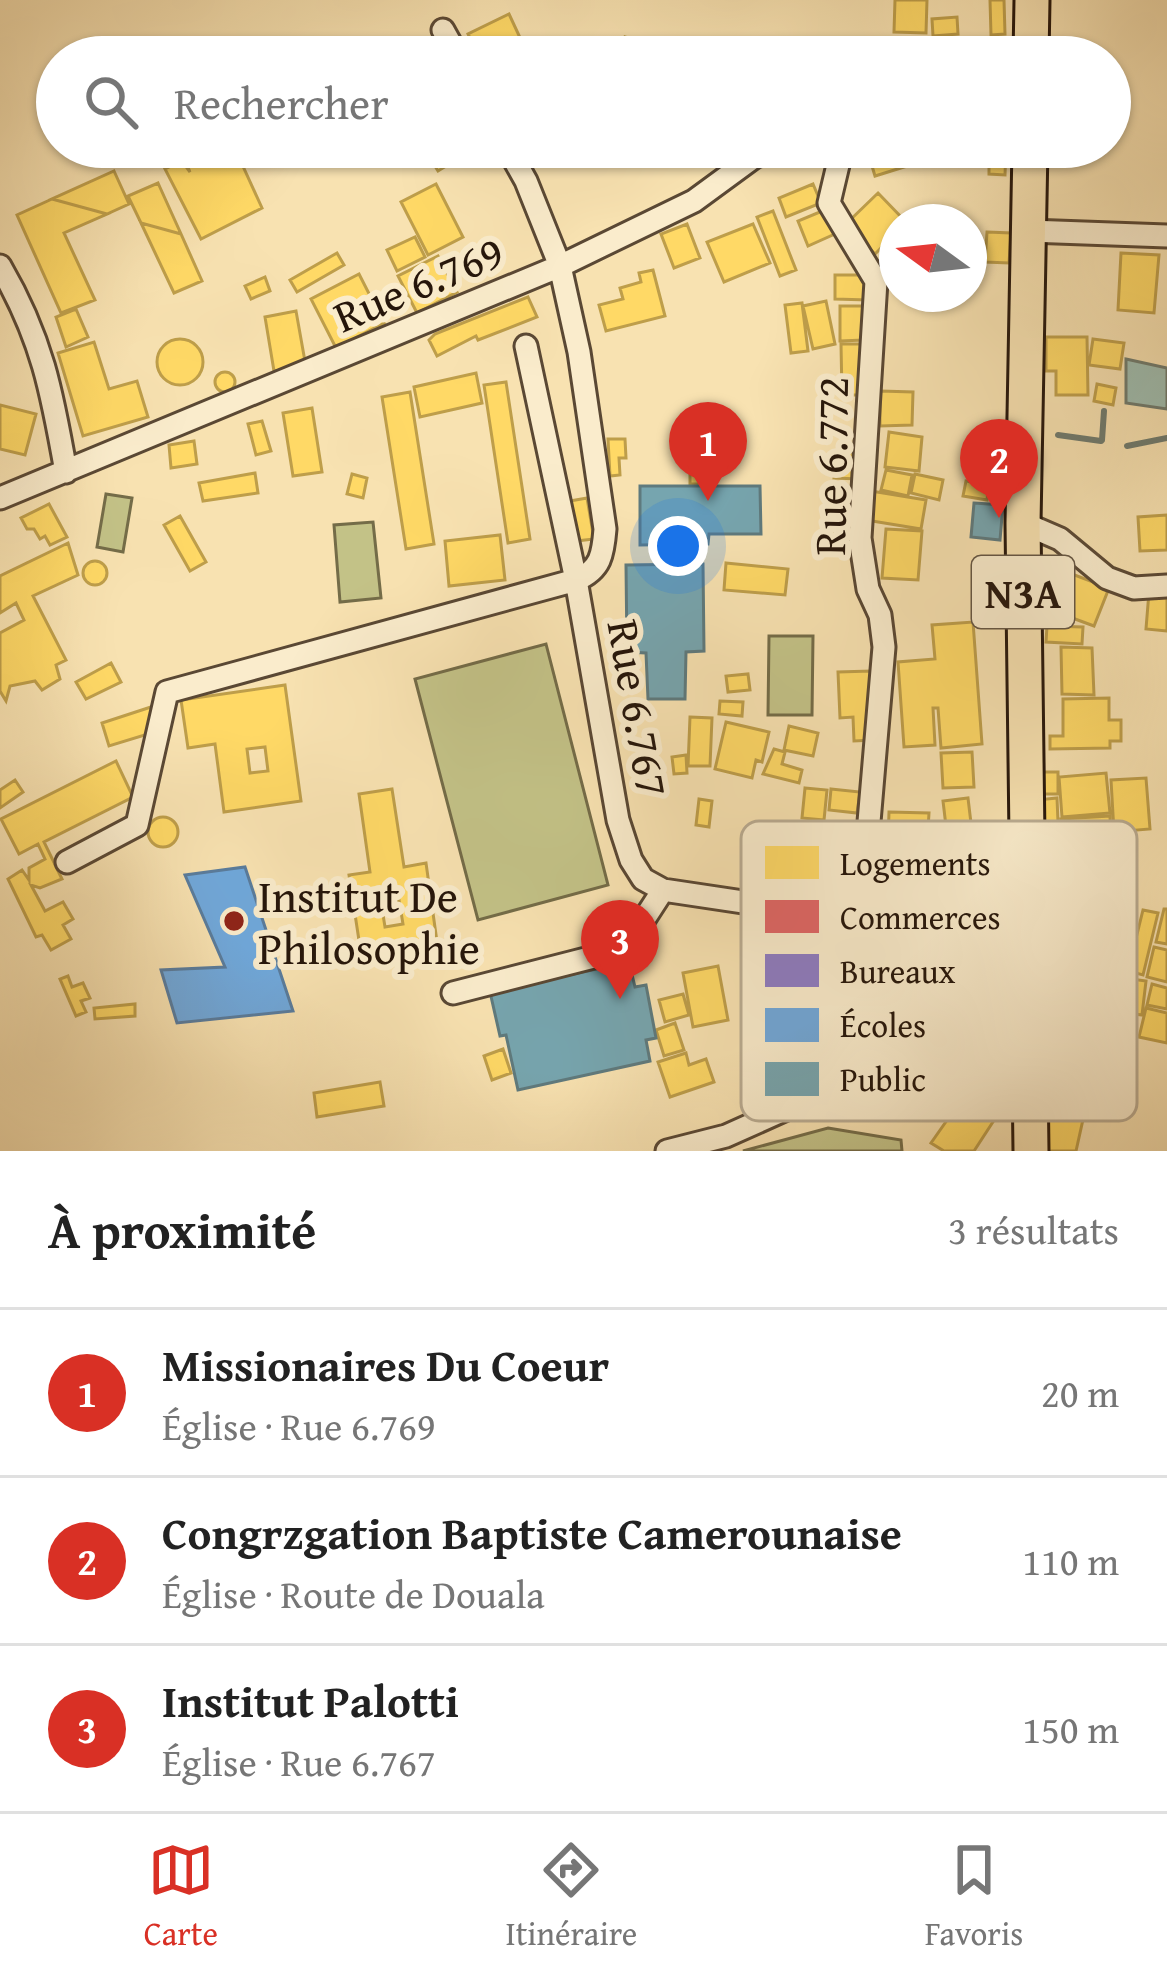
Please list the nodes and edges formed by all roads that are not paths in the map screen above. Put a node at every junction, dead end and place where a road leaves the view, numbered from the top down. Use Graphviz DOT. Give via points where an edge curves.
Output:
graph roads {
  1 [pos="1032,0"];
  2 [pos="443,30"];
  3 [pos="446,36"];
  4 [pos="1025,36"];
  5 [pos="519,168"];
  6 [pos="739,168"];
  7 [pos="837,168"];
  8 [pos="1030,168"];
  9 [pos="1029,231"];
  10 [pos="1167,236"];
  11 [pos="0,266"];
  12 [pos="560,266"];
  13 [pos="526,346"];
  14 [pos="66,472"];
  15 [pos="0,498"];
  16 [pos="1023,523"];
  17 [pos="576,580"];
  18 [pos="1167,586"];
  19 [pos="869,821"];
  20 [pos="1026,821"];
  21 [pos="67,862"];
  22 [pos="663,890"];
  23 [pos="741,902"];
  24 [pos="453,993"];
  25 [pos="759,1121"];
  26 [pos="1030,1121"];
  27 [pos="667,1151"];
  28 [pos="1031,1151"];
  1 -- 4 [label="highway"];
  2 -- 3 [label="street"];
  5 -- 12 [label="street"];
  6 -- 12 [label="street" via="694,202"];
  7 -- 19 [label="street, Rue 6.772" via="829,203 876,281 860,538 884,647"];
  8 -- 9 [label="highway, N3A"];
  9 -- 10 [label="street"];
  9 -- 16 [label="highway, N3A"];
  11 -- 14 [label="street" via="28,314"];
  12 -- 14 [label="street, Rue 6.769"];
  12 -- 17 [label="street, Rue 6.769" via="605,529 602,558"];
  13 -- 17 [label="street"];
  14 -- 15 [label="street, Rue 6.769"];
  16 -- 18 [label="street" via="1060,539 1107,578 1134,588"];
  16 -- 20 [label="highway, N3A"];
  17 -- 21 [label="street, Rue 6.767" via="167,692 137,825"];
  17 -- 22 [label="street, Rue 6.767" via="619,820 632,860"];
  22 -- 23 [label="street"];
  22 -- 24 [label="street" via="613,952"];
  25 -- 27 [label="street"];
  26 -- 28 [label="highway, N3A"];
}
